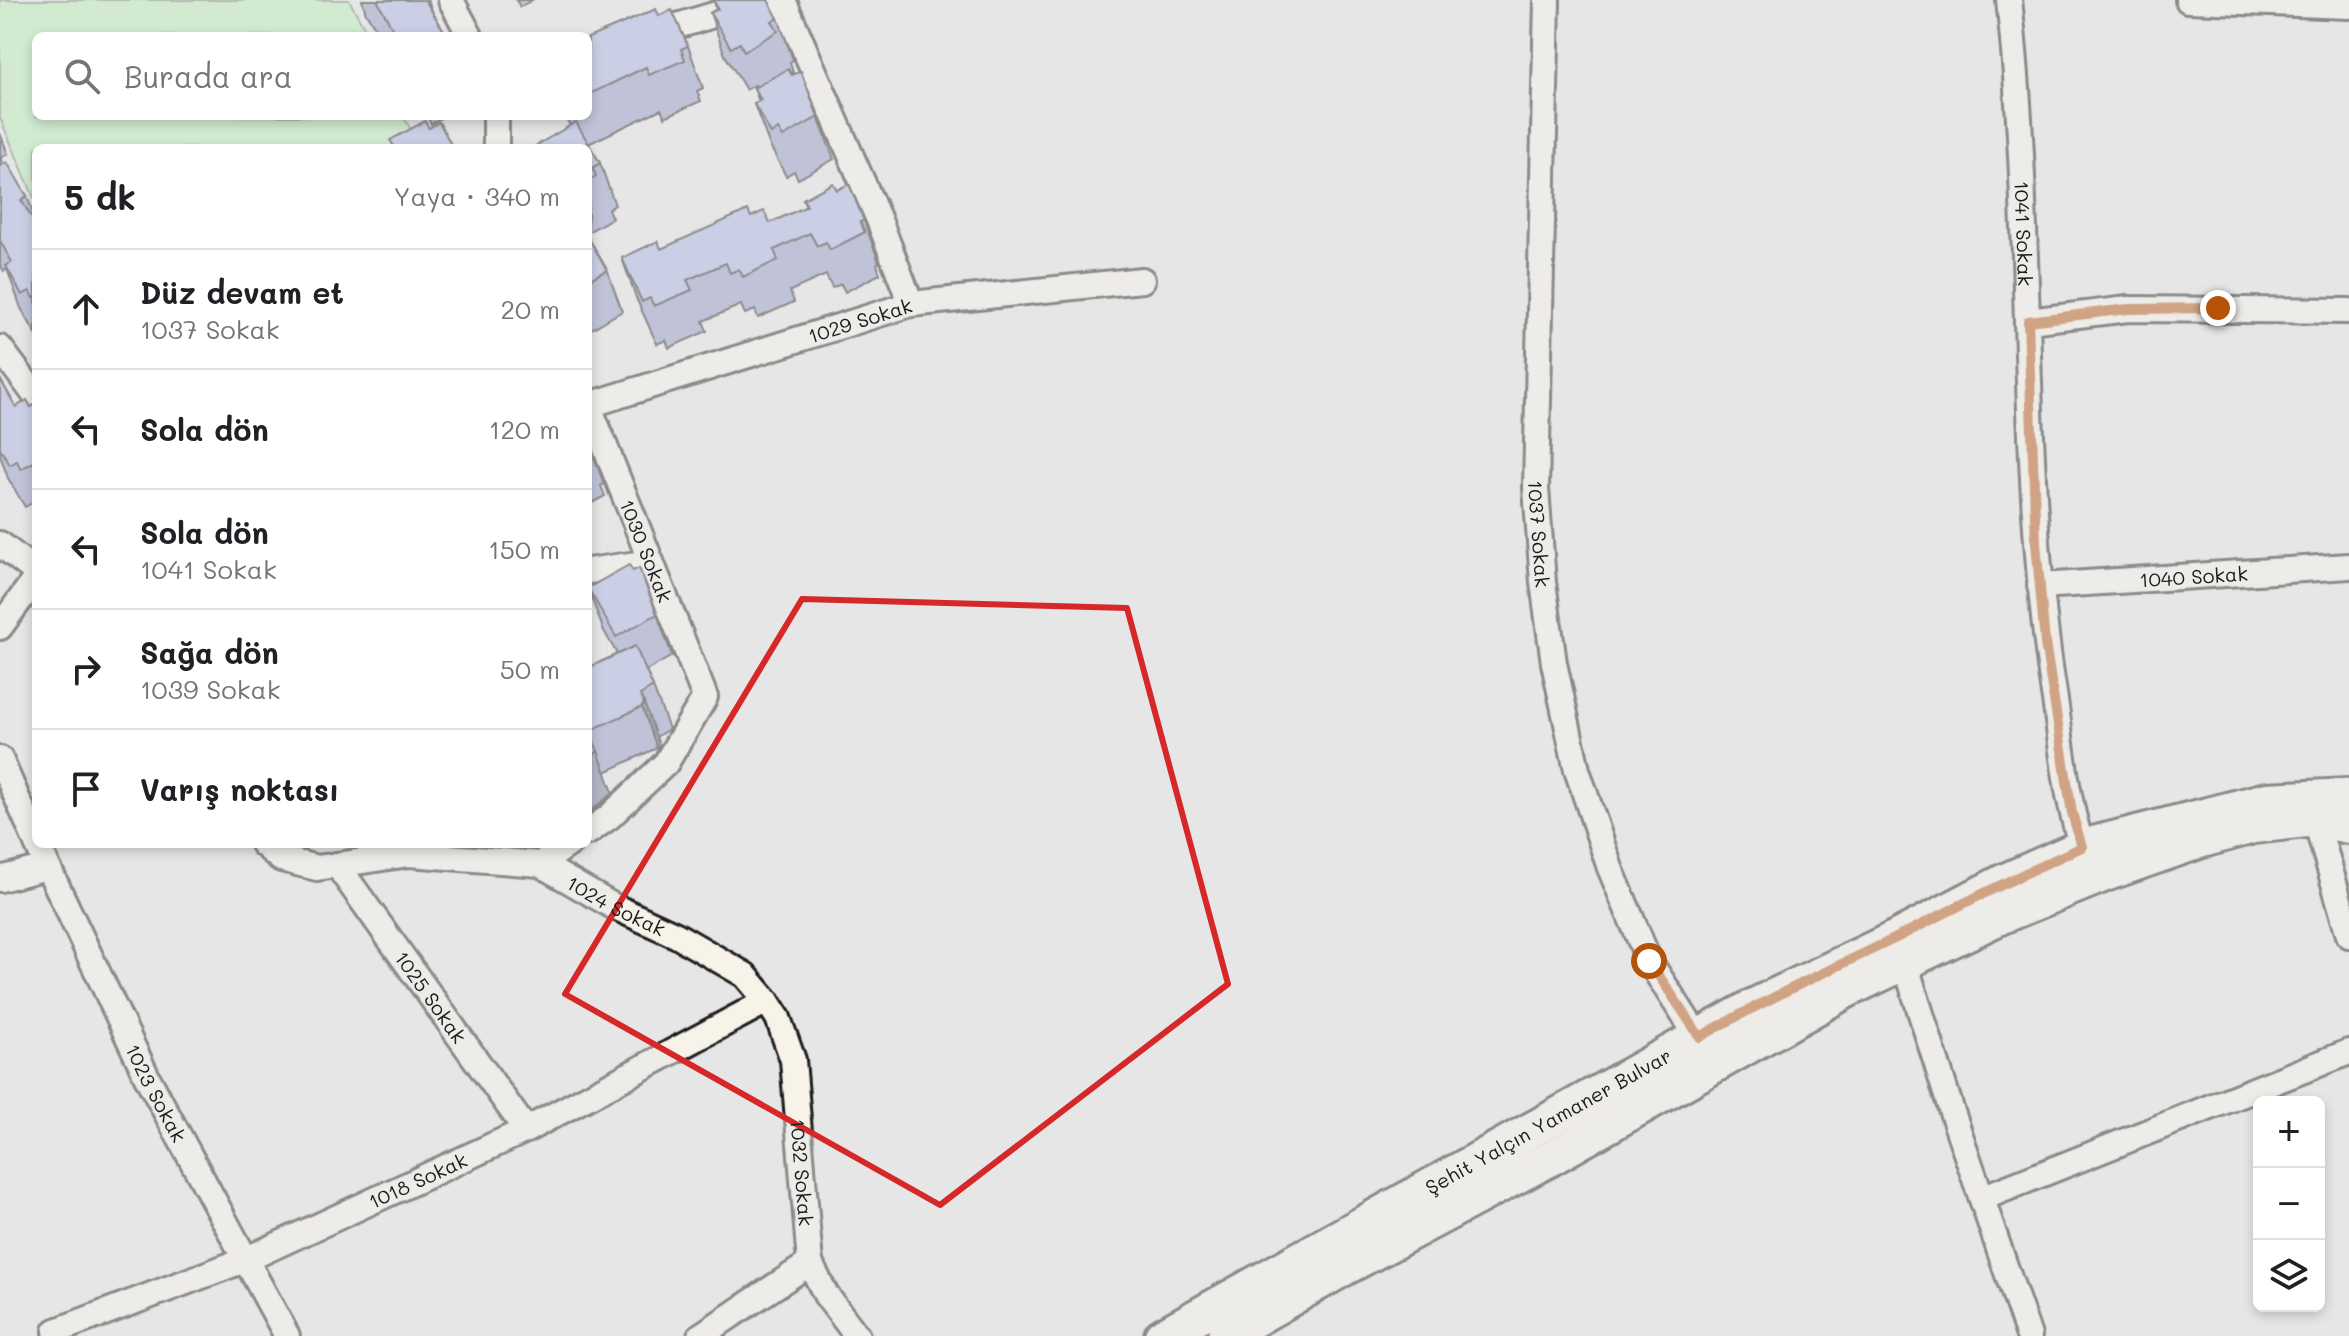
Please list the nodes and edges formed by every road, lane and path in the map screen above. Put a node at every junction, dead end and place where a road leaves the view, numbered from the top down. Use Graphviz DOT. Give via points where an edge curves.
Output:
graph roads {
  1 [pos="451,0"];
  2 [pos="763,0"];
  3 [pos="783,0"];
  4 [pos="1547,0"];
  5 [pos="2009,0"];
  6 [pos="2188,0"];
  7 [pos="2349,6"];
  8 [pos="468,32"];
  9 [pos="592,52"];
  10 [pos="496,120"];
  11 [pos="496,144"];
  12 [pos="1142,280"];
  13 [pos="911,304"];
  14 [pos="2349,311"];
  15 [pos="2028,321"];
  16 [pos="0,348"];
  17 [pos="32,391"];
  18 [pos="592,403"];
  19 [pos="592,414"];
  20 [pos="0,544"];
  21 [pos="651,562"];
  22 [pos="2349,566"];
  23 [pos="592,570"];
  24 [pos="32,572"];
  25 [pos="32,581"];
  26 [pos="2040,586"];
  27 [pos="0,627"];
  28 [pos="0,759"];
  29 [pos="2349,796"];
  30 [pos="2312,808"];
  31 [pos="2349,826"];
  32 [pos="592,829"];
  33 [pos="32,832"];
  34 [pos="39,848"];
  35 [pos="268,848"];
  36 [pos="563,848"];
  37 [pos="2088,863"];
  38 [pos="540,864"];
  39 [pos="337,865"];
  40 [pos="47,867"];
  41 [pos="0,879"];
  42 [pos="2349,935"];
  43 [pos="1901,950"];
  44 [pos="767,1001"];
  45 [pos="1706,1050"];
  46 [pos="2349,1052"];
  47 [pos="526,1130"];
  48 [pos="1982,1198"];
  49 [pos="247,1259"];
  50 [pos="810,1263"];
  51 [pos="56,1331"];
  52 [pos="287,1336"];
  53 [pos="700,1336"];
  54 [pos="857,1336"];
  55 [pos="1162,1336"];
  56 [pos="1225,1336"];
  57 [pos="2029,1336"];
  1 -- 8 [label="street"];
  2 -- 9 [label="street"];
  3 -- 13 [label="street"];
  4 -- 45 [label="street, 1037 Sokak" via="1536,488 1554,663 1577,770 1610,868 1649,961"];
  5 -- 15 [label="street, 1041 Sokak"];
  6 -- 7 [label="street"];
  10 -- 11 [label="street"];
  12 -- 13 [label="street, 1029 Sokak"];
  13 -- 18 [label="street, 1029 Sokak"];
  14 -- 15 [label="street" via="2128,309"];
  15 -- 26 [label="street, 1041 Sokak"];
  16 -- 17 [label="street"];
  19 -- 21 [label="street, 1030 Sokak"];
  20 -- 24 [label="street"];
  21 -- 23 [label="street"];
  21 -- 32 [label="street, 1030 Sokak" via="705,697 666,763"];
  22 -- 26 [label="street, 1040 Sokak"];
  25 -- 27 [label="street"];
  26 -- 37 [label="street, 1041 Sokak" via="2072,813"];
  28 -- 33 [label="street, 1023 Sokak"];
  29 -- 30 [label="street, Şehit Yalçın Yamaner Bulvar"];
  30 -- 31 [label="street"];
  30 -- 37 [label="street, Şehit Yalçın Yamaner Bulvar" via="2267,800"];
  30 -- 42 [label="street"];
  34 -- 40 [label="street, 1023 Sokak"];
  35 -- 39 [label="street, 1024 Sokak" via="281,859 317,868"];
  36 -- 38 [label="street"];
  37 -- 43 [label="street, Şehit Yalçın Yamaner Bulvar" via="2003,882"];
  38 -- 39 [label="street, 1024 Sokak" via="409,854"];
  38 -- 44 [label="street, 1024 Sokak" via="745,975"];
  39 -- 47 [label="street, 1025 Sokak"];
  40 -- 41 [label="street"];
  40 -- 49 [label="street, 1023 Sokak" via="147,1077"];
  43 -- 45 [label="street, Şehit Yalçın Yamaner Bulvar" via="1752,1007"];
  43 -- 48 [label="street"];
  44 -- 47 [label="street, 1018 Sokak"];
  44 -- 50 [label="street, 1032 Sokak" via="793,1060"];
  45 -- 55 [label="street, Şehit Yalçın Yamaner Bulvar"];
  45 -- 56 [label="street" via="1549,1159"];
  46 -- 48 [label="street"];
  47 -- 49 [label="street, 1018 Sokak"];
  48 -- 57 [label="street"];
  49 -- 51 [label="street, 1018 Sokak"];
  49 -- 52 [label="street, 1023 Sokak"];
  50 -- 53 [label="street"];
  50 -- 54 [label="street, 1032 Sokak"];
}
